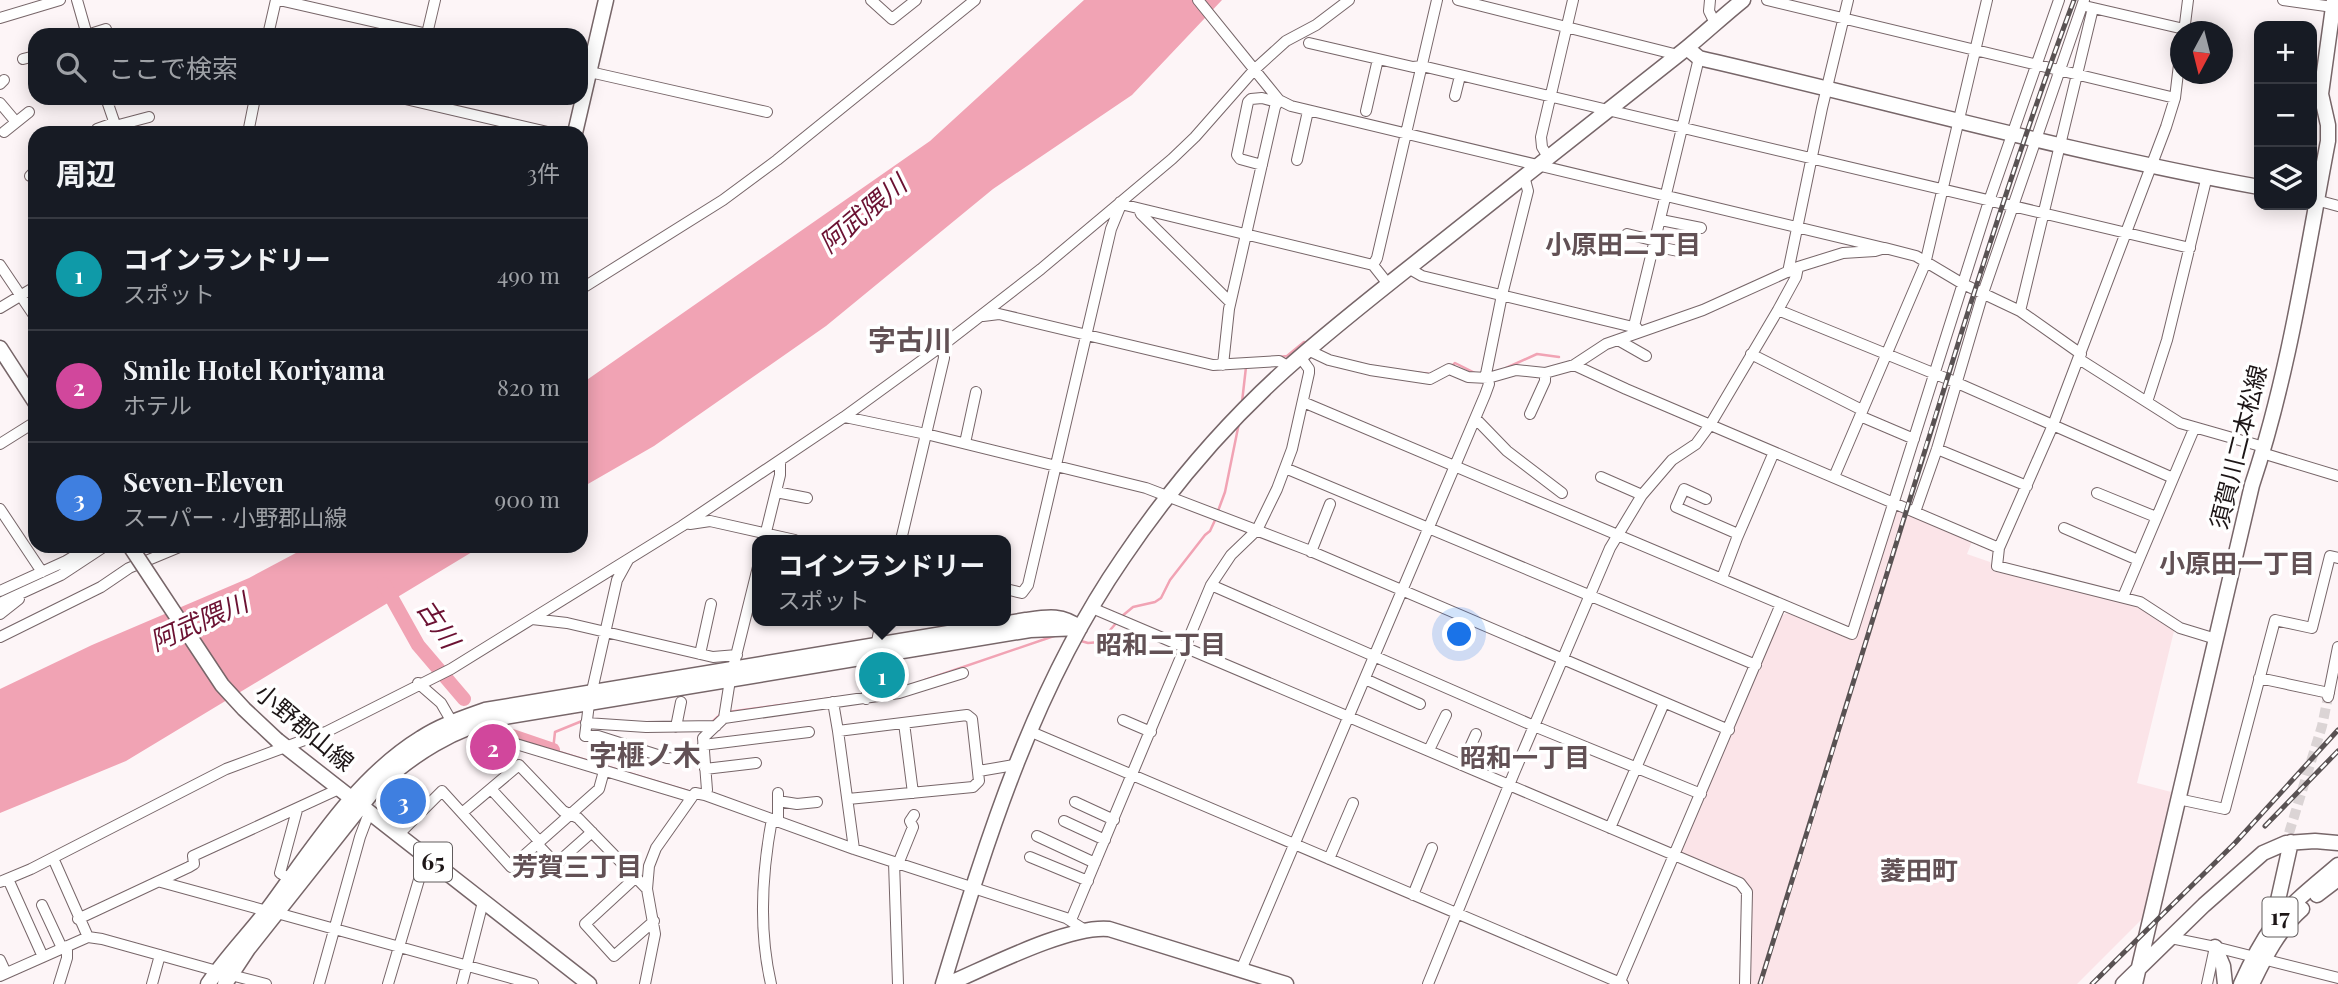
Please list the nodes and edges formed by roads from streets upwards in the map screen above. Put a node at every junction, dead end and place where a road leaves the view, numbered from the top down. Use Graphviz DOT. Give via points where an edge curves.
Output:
graph roads {
  1 [pos="60,0"];
  2 [pos="76,0"];
  3 [pos="277,0"];
  4 [pos="341,0"];
  5 [pos="435,0"];
  6 [pos="606,0"];
  7 [pos="872,0"];
  8 [pos="916,0"];
  9 [pos="975,0"];
  10 [pos="1198,0"];
  11 [pos="1349,0"];
  12 [pos="1437,0"];
  13 [pos="1458,0"];
  14 [pos="1573,0"];
  15 [pos="1710,0"];
  16 [pos="1743,0"];
  17 [pos="1767,0"];
  18 [pos="1848,0"];
  19 [pos="1987,0"];
  20 [pos="2059,0"];
  21 [pos="2188,0"];
  22 [pos="2283,0"];
  23 [pos="2086,4"];
  24 [pos="2334,4"];
  25 [pos="338,13"];
  26 [pos="0,18"];
  27 [pos="1843,20"];
  28 [pos="2185,21"];
  29 [pos="1715,23"];
  30 [pos="2170,26"];
  31 [pos="1567,27"];
  32 [pos="85,28"];
  33 [pos="270,28"];
  34 [pos="403,28"];
  35 [pos="430,28"];
  36 [pos="2334,31"];
  37 [pos="1309,43"];
  38 [pos="1682,51"];
  39 [pos="1976,51"];
  40 [pos="28,58"];
  41 [pos="1699,58"];
  42 [pos="23,59"];
  43 [pos="1378,59"];
  44 [pos="588,61"];
  45 [pos="1251,65"];
  46 [pos="2035,65"];
  47 [pos="1422,66"];
  48 [pos="2058,70"];
  49 [pos="588,72"];
  50 [pos="2076,75"];
  51 [pos="1460,76"];
  52 [pos="2177,84"];
  53 [pos="1828,89"];
  54 [pos="1455,96"];
  55 [pos="1551,98"];
  56 [pos="2175,98"];
  57 [pos="1278,101"];
  58 [pos="0,103"];
  59 [pos="108,105"];
  60 [pos="254,105"];
  61 [pos="431,105"];
  62 [pos="580,105"];
  63 [pos="1308,110"];
  64 [pos="1606,110"];
  65 [pos="1366,111"];
  66 [pos="29,112"];
  67 [pos="767,112"];
  68 [pos="149,117"];
  69 [pos="1959,121"];
  70 [pos="16,122"];
  71 [pos="116,126"];
  72 [pos="119,126"];
  73 [pos="249,126"];
  74 [pos="522,126"];
  75 [pos="576,126"];
  76 [pos="1682,128"];
  77 [pos="4,132"];
  78 [pos="1407,134"];
  79 [pos="2012,134"];
  80 [pos="2034,139"];
  81 [pos="2059,145"];
  82 [pos="1812,159"];
  83 [pos="1297,160"];
  84 [pos="1543,161"];
  85 [pos="1262,165"];
  86 [pos="2151,166"];
  87 [pos="1524,176"];
  88 [pos="2207,176"];
  89 [pos="2254,186"];
  90 [pos="2317,186"];
  91 [pos="1943,190"];
  92 [pos="1667,196"];
  93 [pos="2317,199"];
  94 [pos="1989,201"];
  95 [pos="1122,203"];
  96 [pos="2012,206"];
  97 [pos="2338,206"];
  98 [pos="1139,209"];
  99 [pos="2312,210"];
  100 [pos="2042,215"];
  101 [pos="1661,220"];
  102 [pos="1797,226"];
  103 [pos="1701,228"];
  104 [pos="2126,233"];
  105 [pos="1627,234"];
  106 [pos="1245,235"];
  107 [pos="1655,244"];
  108 [pos="1885,248"];
  109 [pos="2190,248"];
  110 [pos="1678,251"];
  111 [pos="1925,264"];
  112 [pos="0,265"];
  113 [pos="1373,265"];
  114 [pos="1798,267"];
  115 [pos="1408,268"];
  116 [pos="1788,272"];
  117 [pos="1388,284"];
  118 [pos="1963,284"];
  119 [pos="588,285"];
  120 [pos="28,292"];
  121 [pos="1983,293"];
  122 [pos="1502,295"];
  123 [pos="21,296"];
  124 [pos="1230,302"];
  125 [pos="28,306"];
  126 [pos="0,308"];
  127 [pos="1778,310"];
  128 [pos="2020,311"];
  129 [pos="982,316"];
  130 [pos="1638,329"];
  131 [pos="1086,335"];
  132 [pos="1618,340"];
  133 [pos="943,345"];
  134 [pos="0,348"];
  135 [pos="1305,354"];
  136 [pos="1751,354"];
  137 [pos="1886,355"];
  138 [pos="1646,356"];
  139 [pos="2080,357"];
  140 [pos="1223,365"];
  141 [pos="1574,365"];
  142 [pos="1289,367"];
  143 [pos="1545,373"];
  144 [pos="1934,374"];
  145 [pos="1488,378"];
  146 [pos="1955,382"];
  147 [pos="28,391"];
  148 [pos="976,392"];
  149 [pos="1303,401"];
  150 [pos="2147,402"];
  151 [pos="1861,413"];
  152 [pos="1530,414"];
  153 [pos="844,417"];
  154 [pos="1476,419"];
  155 [pos="1710,425"];
  156 [pos="2053,425"];
  157 [pos="28,426"];
  158 [pos="2194,429"];
  159 [pos="926,434"];
  160 [pos="1914,439"];
  161 [pos="965,443"];
  162 [pos="0,444"];
  163 [pos="1937,449"];
  164 [pos="2263,450"];
  165 [pos="1774,453"];
  166 [pos="780,461"];
  167 [pos="1055,464"];
  168 [pos="1454,467"];
  169 [pos="1285,468"];
  170 [pos="2338,476"];
  171 [pos="1601,477"];
  172 [pos="1834,477"];
  173 [pos="2173,478"];
  174 [pos="2027,486"];
  175 [pos="776,492"];
  176 [pos="2097,492"];
  177 [pos="1562,493"];
  178 [pos="1642,495"];
  179 [pos="1169,497"];
  180 [pos="807,498"];
  181 [pos="1706,499"];
  182 [pos="1895,503"];
  183 [pos="1330,504"];
  184 [pos="0,509"];
  185 [pos="1915,512"];
  186 [pos="2156,517"];
  187 [pos="682,526"];
  188 [pos="1428,528"];
  189 [pos="2064,528"];
  190 [pos="1257,530"];
  191 [pos="1738,534"];
  192 [pos="758,535"];
  193 [pos="765,535"];
  194 [pos="902,535"];
  195 [pos="1619,535"];
  196 [pos="1999,548"];
  197 [pos="28,551"];
  198 [pos="1311,552"];
  199 [pos="29,553"];
  200 [pos="78,553"];
  201 [pos="94,553"];
  202 [pos="135,553"];
  203 [pos="165,553"];
  204 [pos="2338,558"];
  205 [pos="628,560"];
  206 [pos="2138,560"];
  207 [pos="42,572"];
  208 [pos="1722,578"];
  209 [pos="1211,585"];
  210 [pos="30,590"];
  211 [pos="1011,590"];
  212 [pos="0,591"];
  213 [pos="752,591"];
  214 [pos="1403,591"];
  215 [pos="1590,597"];
  216 [pos="2123,597"];
  217 [pos="0,603"];
  218 [pos="712,604"];
  219 [pos="1781,604"];
  220 [pos="1092,608"];
  221 [pos="0,614"];
  222 [pos="532,619"];
  223 [pos="880,626"];
  224 [pos="1080,628"];
  225 [pos="606,633"];
  226 [pos="0,637"];
  227 [pos="2216,639"];
  228 [pos="1186,647"];
  229 [pos="2338,647"];
  230 [pos="875,651"];
  231 [pos="700,654"];
  232 [pos="1375,655"];
  233 [pos="1563,660"];
  234 [pos="1756,665"];
  235 [pos="733,668"];
  236 [pos="962,673"];
  237 [pos="2259,678"];
  238 [pos="1365,679"];
  239 [pos="418,683"];
  240 [pos="590,698"];
  241 [pos="866,699"];
  242 [pos="681,702"];
  243 [pos="834,702"];
  244 [pos="1664,703"];
  245 [pos="1420,704"];
  246 [pos="1446,715"];
  247 [pos="1350,717"];
  248 [pos="724,718"];
  249 [pos="491,720"];
  250 [pos="1123,720"];
  251 [pos="452,722"];
  252 [pos="586,723"];
  253 [pos="904,723"];
  254 [pos="716,726"];
  255 [pos="1534,726"];
  256 [pos="676,727"];
  257 [pos="1728,730"];
  258 [pos="838,731"];
  259 [pos="1029,731"];
  260 [pos="809,732"];
  261 [pos="1151,732"];
  262 [pos="1475,734"];
  263 [pos="282,743"];
  264 [pos="703,745"];
  265 [pos="534,749"];
  266 [pos="1429,750"];
  267 [pos="756,763"];
  268 [pos="704,764"];
  269 [pos="519,765"];
  270 [pos="1014,765"];
  271 [pos="1462,765"];
  272 [pos="1637,767"];
  273 [pos="604,771"];
  274 [pos="979,771"];
  275 [pos="1133,775"];
  276 [pos="1510,785"];
  277 [pos="341,788"];
  278 [pos="491,789"];
  279 [pos="913,793"];
  280 [pos="1701,794"];
  281 [pos="705,795"];
  282 [pos="692,797"];
  283 [pos="848,799"];
  284 [pos="2178,799"];
  285 [pos="817,802"];
  286 [pos="1075,802"];
  287 [pos="1353,803"];
  288 [pos="361,805"];
  289 [pos="297,810"];
  290 [pos="462,813"];
  291 [pos="570,815"];
  292 [pos="914,815"];
  293 [pos="775,820"];
  294 [pos="1114,820"];
  295 [pos="1064,821"];
  296 [pos="1610,828"];
  297 [pos="592,832"];
  298 [pos="398,835"];
  299 [pos="1037,836"];
  300 [pos="2289,839"];
  301 [pos="1105,840"];
  302 [pos="538,843"];
  303 [pos="2338,843"];
  304 [pos="1295,844"];
  305 [pos="1432,848"];
  306 [pos="854,849"];
  307 [pos="426,856"];
  308 [pos="1674,856"];
  309 [pos="1030,857"];
  310 [pos="53,858"];
  311 [pos="1329,859"];
  312 [pos="896,863"];
  313 [pos="1095,863"];
  314 [pos="2338,865"];
  315 [pos="636,877"];
  316 [pos="290,879"];
  317 [pos="2338,879"];
  318 [pos="4,881"];
  319 [pos="1088,881"];
  320 [pos="161,882"];
  321 [pos="972,888"];
  322 [pos="647,889"];
  323 [pos="1413,895"];
  324 [pos="483,902"];
  325 [pos="42,905"];
  326 [pos="272,912"];
  327 [pos="1457,914"];
  328 [pos="78,919"];
  329 [pos="654,920"];
  330 [pos="1072,920"];
  331 [pos="2272,928"];
  332 [pos="334,930"];
  333 [pos="1085,930"];
  334 [pos="88,937"];
  335 [pos="2171,938"];
  336 [pos="64,947"];
  337 [pos="398,947"];
  338 [pos="2215,947"];
  339 [pos="160,955"];
  340 [pos="43,957"];
  341 [pos="2258,958"];
  342 [pos="0,960"];
  343 [pos="467,966"];
  344 [pos="1241,970"];
  345 [pos="3,974"];
  346 [pos="225,977"];
  347 [pos="2137,977"];
  348 [pos="2338,978"];
  349 [pos="1262,981"];
  350 [pos="250,982"];
  351 [pos="389,982"];
  352 [pos="584,982"];
  353 [pos="1620,983"];
  354 [pos="59,984"];
  355 [pos="152,984"];
  356 [pos="208,984"];
  357 [pos="265,984"];
  358 [pos="318,984"];
  359 [pos="401,984"];
  360 [pos="461,984"];
  361 [pos="533,984"];
  362 [pos="645,984"];
  363 [pos="771,984"];
  364 [pos="898,984"];
  365 [pos="945,984"];
  366 [pos="1286,984"];
  367 [pos="1428,984"];
  368 [pos="1745,984"];
  369 [pos="2123,984"];
  370 [pos="2207,984"];
  371 [pos="2225,984"];
  372 [pos="2241,984"];
  373 [pos="2252,984"];
  1 -- 26 [label="street"];
  2 -- 32 [label="street"];
  3 -- 25 [label="street"];
  3 -- 33 [label="street"];
  4 -- 25 [label="street"];
  5 -- 35 [label="street"];
  6 -- 44 [label="street"];
  7 -- 8 [label="street" via="892,19"];
  9 -- 119 [label="street" via="723,200"];
  10 -- 45 [label="street"];
  11 -- 45 [label="street"];
  12 -- 47 [label="street"];
  13 -- 31 [label="street"];
  14 -- 31 [label="street"];
  15 -- 29 [label="street"];
  16 -- 29 [label="street"];
  17 -- 27 [label="street"];
  18 -- 27 [label="street"];
  19 -- 39 [label="street"];
  20 -- 46 [label="street"];
  21 -- 28 [label="street"];
  22 -- 24 [label="street"];
  23 -- 30 [label="street"];
  23 -- 48 [label="street"];
  23 -- 50 [label="street"];
  24 -- 36 [label="street, 須賀川二本松線"];
  25 -- 34 [label="street"];
  27 -- 39 [label="street"];
  27 -- 53 [label="street"];
  29 -- 38 [label="street"];
  31 -- 38 [label="street"];
  31 -- 55 [label="street"];
  36 -- 90 [label="street, 須賀川二本松線" via="2321,94 2328,141"];
  37 -- 43 [label="street"];
  38 -- 41 [label="street"];
  38 -- 64 [label="street"];
  39 -- 46 [label="street"];
  39 -- 69 [label="street"];
  40 -- 42 [label="street"];
  41 -- 53 [label="street"];
  41 -- 76 [label="street"];
  43 -- 47 [label="street"];
  43 -- 65 [label="street"];
  45 -- 57 [label="street"];
  45 -- 95 [label="street" via="1195,137"];
  46 -- 48 [label="street"];
  46 -- 79 [label="street"];
  47 -- 51 [label="street"];
  47 -- 78 [label="street"];
  48 -- 50 [label="street"];
  48 -- 80 [label="street"];
  49 -- 67 [label="street"];
  50 -- 56 [label="street"];
  50 -- 81 [label="street"];
  51 -- 54 [label="street"];
  51 -- 55 [label="street"];
  52 -- 56 [label="street"];
  53 -- 69 [label="street"];
  53 -- 82 [label="street"];
  55 -- 64 [label="street"];
  55 -- 84 [label="street" via="1541,142"];
  56 -- 86 [label="street"];
  57 -- 63 [label="street"];
  57 -- 85 [label="street"];
  57 -- 85 [label="street" via="1258,98 1248,102 1237,155"];
  58 -- 70 [label="street"];
  59 -- 71 [label="street"];
  60 -- 73 [label="street"];
  61 -- 74 [label="street"];
  62 -- 75 [label="street"];
  63 -- 78 [label="street"];
  63 -- 83 [label="street"];
  64 -- 76 [label="street"];
  64 -- 84 [label="street"];
  66 -- 70 [label="street"];
  68 -- 72 [label="street"];
  69 -- 79 [label="street"];
  69 -- 91 [label="street"];
  70 -- 77 [label="street"];
  76 -- 82 [label="street"];
  76 -- 92 [label="street"];
  78 -- 84 [label="street"];
  78 -- 113 [label="street"];
  79 -- 80 [label="street"];
  79 -- 94 [label="street"];
  80 -- 81 [label="street"];
  80 -- 96 [label="street"];
  81 -- 86 [label="street"];
  81 -- 100 [label="street"];
  82 -- 91 [label="street"];
  82 -- 102 [label="street"];
  84 -- 87 [label="street"];
  84 -- 92 [label="street"];
  85 -- 106 [label="street"];
  86 -- 88 [label="street"];
  86 -- 104 [label="street"];
  87 -- 115 [label="street"];
  87 -- 122 [label="street" via="1528,191"];
  88 -- 89 [label="street"];
  88 -- 109 [label="street"];
  91 -- 94 [label="street"];
  91 -- 111 [label="street"];
  92 -- 101 [label="street"];
  92 -- 102 [label="street"];
  93 -- 97 [label="street"];
  94 -- 96 [label="street"];
  94 -- 118 [label="street"];
  95 -- 98 [label="street"];
  95 -- 129 [label="street"];
  95 -- 131 [label="street" via="1111,229"];
  96 -- 100 [label="street"];
  96 -- 121 [label="street"];
  98 -- 106 [label="street"];
  98 -- 124 [label="street"];
  99 -- 164 [label="street, 須賀川二本松線"];
  100 -- 104 [label="street"];
  100 -- 128 [label="street"];
  101 -- 103 [label="street"];
  101 -- 107 [label="street"];
  102 -- 108 [label="street"];
  102 -- 116 [label="street"];
  104 -- 109 [label="street"];
  104 -- 139 [label="street"];
  105 -- 107 [label="street"];
  106 -- 113 [label="street"];
  106 -- 124 [label="street"];
  107 -- 110 [label="street"];
  107 -- 130 [label="street"];
  108 -- 111 [label="street" via="1916,256"];
  108 -- 114 [label="street" via="1843,253"];
  109 -- 150 [label="street"];
  111 -- 118 [label="street"];
  111 -- 137 [label="street"];
  112 -- 123 [label="street"];
  113 -- 117 [label="street"];
  114 -- 116 [label="street"];
  114 -- 127 [label="street"];
  115 -- 117 [label="street"];
  115 -- 122 [label="street" via="1422,276"];
  116 -- 130 [label="street" via="1703,310"];
  117 -- 135 [label="street"];
  118 -- 121 [label="street"];
  118 -- 144 [label="street"];
  120 -- 123 [label="street"];
  121 -- 128 [label="street"];
  121 -- 146 [label="street"];
  122 -- 130 [label="street"];
  122 -- 145 [label="street"];
  123 -- 125 [label="street"];
  123 -- 126 [label="street"];
  124 -- 140 [label="street"];
  127 -- 136 [label="street"];
  127 -- 137 [label="street"];
  128 -- 139 [label="street"];
  129 -- 131 [label="street" via="999,314"];
  129 -- 133 [label="street"];
  130 -- 132 [label="street"];
  131 -- 140 [label="street"];
  131 -- 167 [label="street"];
  132 -- 138 [label="street"];
  132 -- 141 [label="street"];
  133 -- 153 [label="street"];
  133 -- 159 [label="street"];
  134 -- 147 [label="street"];
  135 -- 142 [label="street"];
  135 -- 145 [label="street" via="1430,380 1449,369 1468,377"];
  135 -- 149 [label="street" via="1309,369"];
  136 -- 151 [label="street"];
  136 -- 155 [label="street"];
  137 -- 144 [label="street"];
  137 -- 151 [label="street"];
  139 -- 150 [label="street"];
  139 -- 156 [label="street"];
  140 -- 142 [label="street" via="1279,361"];
  141 -- 143 [label="street"];
  141 -- 155 [label="street"];
  142 -- 179 [label="street"];
  143 -- 145 [label="street" via="1516,370"];
  143 -- 152 [label="street"];
  144 -- 146 [label="street"];
  144 -- 160 [label="street"];
  145 -- 154 [label="street"];
  146 -- 156 [label="street"];
  146 -- 163 [label="street"];
  148 -- 161 [label="street"];
  149 -- 168 [label="street"];
  149 -- 169 [label="street"];
  150 -- 158 [label="street"];
  151 -- 160 [label="street"];
  151 -- 172 [label="street"];
  153 -- 159 [label="street"];
  153 -- 166 [label="street"];
  154 -- 168 [label="street"];
  154 -- 177 [label="street" via="1514,457"];
  155 -- 165 [label="street"];
  155 -- 178 [label="street"];
  156 -- 173 [label="street"];
  156 -- 174 [label="street"];
  157 -- 162 [label="street"];
  158 -- 164 [label="street"];
  158 -- 173 [label="street"];
  159 -- 161 [label="street"];
  159 -- 194 [label="street"];
  160 -- 182 [label="street"];
  161 -- 167 [label="street"];
  163 -- 174 [label="street"];
  163 -- 185 [label="street"];
  164 -- 170 [label="street"];
  164 -- 227 [label="street, 須賀川二本松線"];
  165 -- 172 [label="street"];
  165 -- 191 [label="street"];
  166 -- 175 [label="street"];
  166 -- 187 [label="street"];
  167 -- 179 [label="street"];
  167 -- 211 [label="street" via="1028,585 1022,593"];
  168 -- 188 [label="street"];
  168 -- 195 [label="street"];
  169 -- 188 [label="street"];
  169 -- 190 [label="street"];
  171 -- 178 [label="street"];
  172 -- 182 [label="street"];
  173 -- 186 [label="street"];
  174 -- 196 [label="street"];
  175 -- 180 [label="street"];
  175 -- 193 [label="street"];
  176 -- 186 [label="street"];
  178 -- 195 [label="street"];
  179 -- 190 [label="street"];
  179 -- 220 [label="street"];
  181 -- 191 [label="street" via="1684,489 1676,507"];
  182 -- 185 [label="street"];
  182 -- 219 [label="street" via="1852,634"];
  183 -- 198 [label="street"];
  184 -- 197 [label="street"];
  185 -- 196 [label="street"];
  186 -- 206 [label="street"];
  187 -- 192 [label="street" via="710,521"];
  187 -- 205 [label="street"];
  188 -- 214 [label="street"];
  188 -- 215 [label="street"];
  189 -- 206 [label="street"];
  190 -- 198 [label="street"];
  190 -- 209 [label="street" via="1231,555"];
  191 -- 208 [label="street"];
  195 -- 208 [label="street"];
  195 -- 215 [label="street"];
  196 -- 216 [label="street" via="1997,566"];
  198 -- 214 [label="street"];
  199 -- 207 [label="street"];
  200 -- 207 [label="street"];
  201 -- 210 [label="street"];
  202 -- 263 [label="street, 小野郡山線 / 65, bridge" via="222,685"];
  203 -- 226 [label="street"];
  204 -- 237 [label="street" via="2330,556 2312,628 2275,620"];
  205 -- 222 [label="street"];
  205 -- 225 [label="street" via="617,580"];
  206 -- 216 [label="street"];
  207 -- 212 [label="street"];
  208 -- 219 [label="street"];
  209 -- 228 [label="street"];
  209 -- 232 [label="street"];
  210 -- 217 [label="street"];
  210 -- 221 [label="street"];
  213 -- 235 [label="street"];
  214 -- 232 [label="street"];
  214 -- 233 [label="street"];
  215 -- 233 [label="street"];
  215 -- 234 [label="street"];
  216 -- 227 [label="street" via="2140,602 2180,628"];
  218 -- 231 [label="street"];
  219 -- 234 [label="street"];
  220 -- 224 [label="street"];
  220 -- 228 [label="street"];
  222 -- 225 [label="street"];
  222 -- 239 [label="street"];
  223 -- 230 [label="street"];
  224 -- 230 [label="street" via="1030,630"];
  224 -- 259 [label="street"];
  225 -- 231 [label="street"];
  225 -- 240 [label="street"];
  227 -- 284 [label="street, 須賀川二本松線"];
  228 -- 247 [label="street"];
  228 -- 261 [label="street"];
  229 -- 237 [label="street" via="2328,695"];
  230 -- 235 [label="street"];
  230 -- 241 [label="street"];
  231 -- 235 [label="street"];
  232 -- 238 [label="street"];
  232 -- 255 [label="street"];
  233 -- 244 [label="street"];
  233 -- 255 [label="street"];
  234 -- 257 [label="street"];
  235 -- 240 [label="street"];
  235 -- 248 [label="street"];
  236 -- 241 [label="street"];
  237 -- 284 [label="street" via="2225,809"];
  238 -- 245 [label="street"];
  238 -- 247 [label="street"];
  239 -- 251 [label="street" via="441,703"];
  239 -- 263 [label="street" via="326,732"];
  240 -- 249 [label="street"];
  240 -- 251 [label="street" via="485,710"];
  240 -- 252 [label="street"];
  241 -- 243 [label="street"];
  242 -- 256 [label="street"];
  243 -- 248 [label="street"];
  243 -- 258 [label="street"];
  244 -- 257 [label="street"];
  244 -- 272 [label="street"];
  246 -- 266 [label="street"];
  247 -- 266 [label="street"];
  247 -- 304 [label="street"];
  248 -- 254 [label="street"];
  249 -- 265 [label="street" via="500,738"];
  249 -- 288 [label="street" via="429,746 398,768"];
  250 -- 261 [label="street"];
  251 -- 288 [label="street" via="383,766"];
  252 -- 256 [label="street"];
  252 -- 268 [label="street" via="585,736"];
  253 -- 258 [label="street"];
  253 -- 274 [label="street" via="967,715 972,719"];
  253 -- 279 [label="street"];
  254 -- 256 [label="street"];
  254 -- 264 [label="street" via="703,738"];
  255 -- 272 [label="street"];
  255 -- 276 [label="street"];
  257 -- 280 [label="street"];
  258 -- 283 [label="street"];
  259 -- 270 [label="street"];
  259 -- 275 [label="street"];
  260 -- 264 [label="street"];
  261 -- 275 [label="street"];
  262 -- 271 [label="street"];
  263 -- 277 [label="street, 小野郡山線 / 65"];
  263 -- 310 [label="street"];
  264 -- 268 [label="street"];
  265 -- 269 [label="street"];
  265 -- 273 [label="street"];
  266 -- 271 [label="street"];
  267 -- 268 [label="street"];
  268 -- 281 [label="street"];
  269 -- 278 [label="street"];
  269 -- 291 [label="street"];
  270 -- 274 [label="street"];
  270 -- 321 [label="street"];
  271 -- 276 [label="street"];
  272 -- 280 [label="street"];
  272 -- 296 [label="street"];
  273 -- 282 [label="street"];
  273 -- 291 [label="street" via="599,789"];
  274 -- 279 [label="street" via="979,781 973,787"];
  275 -- 294 [label="street"];
  275 -- 304 [label="street"];
  276 -- 296 [label="street"];
  276 -- 327 [label="street"];
  277 -- 288 [label="street, 小野郡山線 / 65"];
  277 -- 289 [label="street"];
  278 -- 290 [label="street"];
  278 -- 302 [label="street"];
  279 -- 283 [label="street"];
  280 -- 308 [label="street"];
  281 -- 282 [label="street"];
  281 -- 293 [label="street"];
  282 -- 322 [label="street" via="656,848"];
  283 -- 306 [label="street"];
  284 -- 347 [label="street, 須賀川二本松線"];
  285 -- 293 [label="street" via="797,804 778,797"];
  286 -- 294 [label="street"];
  287 -- 311 [label="street"];
  288 -- 298 [label="street, 小野郡山線 / 65"];
  288 -- 316 [label="street"];
  288 -- 326 [label="street"];
  288 -- 332 [label="street" via="360,837"];
  289 -- 316 [label="street" via="280,873"];
  289 -- 320 [label="street" via="193,856 194,864"];
  290 -- 298 [label="street" via="443,791"];
  290 -- 302 [label="street" via="511,867"];
  291 -- 297 [label="street"];
  291 -- 302 [label="street"];
  292 -- 312 [label="street"];
  293 -- 306 [label="street"];
  293 -- 363 [label="street" via="766,852 764,914"];
  294 -- 301 [label="street"];
  295 -- 301 [label="street"];
  296 -- 308 [label="street"];
  297 -- 302 [label="street" via="556,864"];
  297 -- 315 [label="street"];
  298 -- 307 [label="street, 小野郡山線 / 65"];
  299 -- 313 [label="street"];
  300 -- 303 [label="street"];
  300 -- 331 [label="street"];
  300 -- 335 [label="street" via="2252,862"];
  301 -- 313 [label="street"];
  304 -- 311 [label="street"];
  304 -- 344 [label="street"];
  305 -- 323 [label="street"];
  306 -- 312 [label="street"];
  307 -- 324 [label="street, 小野郡山線 / 65"];
  307 -- 337 [label="street"];
  308 -- 353 [label="street"];
  308 -- 368 [label="street" via="1740,883 1747,892"];
  309 -- 319 [label="street"];
  310 -- 318 [label="street"];
  310 -- 328 [label="street"];
  311 -- 323 [label="street"];
  312 -- 321 [label="street"];
  312 -- 364 [label="street"];
  313 -- 319 [label="street"];
  314 -- 331 [label="street, 17"];
  315 -- 322 [label="street"];
  315 -- 329 [label="street" via="585,924 614,956"];
  316 -- 326 [label="street"];
  317 -- 341 [label="street, 17" via="2297,914"];
  318 -- 340 [label="street"];
  319 -- 330 [label="street"];
  320 -- 326 [label="street"];
  320 -- 328 [label="street"];
  321 -- 330 [label="street"];
  321 -- 365 [label="street"];
  322 -- 329 [label="street"];
  323 -- 327 [label="street"];
  324 -- 343 [label="street"];
  324 -- 352 [label="street, 小野郡山線 / 65"];
  325 -- 336 [label="street"];
  326 -- 332 [label="street"];
  326 -- 346 [label="street"];
  327 -- 353 [label="street"];
  327 -- 367 [label="street"];
  328 -- 334 [label="street"];
  329 -- 362 [label="street"];
  330 -- 333 [label="street"];
  331 -- 341 [label="street, 17"];
  332 -- 337 [label="street"];
  332 -- 358 [label="street"];
  333 -- 344 [label="street" via="1109,929"];
  333 -- 365 [label="street"];
  334 -- 336 [label="street"];
  334 -- 339 [label="street"];
  335 -- 338 [label="street"];
  335 -- 347 [label="street"];
  336 -- 340 [label="street"];
  336 -- 354 [label="street" via="67,958"];
  337 -- 343 [label="street"];
  337 -- 351 [label="street"];
  338 -- 341 [label="street"];
  338 -- 370 [label="street"];
  338 -- 371 [label="street"];
  339 -- 346 [label="street"];
  339 -- 355 [label="street"];
  340 -- 345 [label="street"];
  341 -- 348 [label="street"];
  341 -- 372 [label="street, 17"];
  341 -- 373 [label="street, 17"];
  342 -- 345 [label="street"];
  343 -- 360 [label="street"];
  343 -- 361 [label="street"];
  344 -- 349 [label="street"];
  346 -- 350 [label="street"];
  346 -- 356 [label="street"];
  347 -- 369 [label="street"];
  349 -- 366 [label="street"];
  350 -- 357 [label="street"];
  351 -- 359 [label="street"];
}
